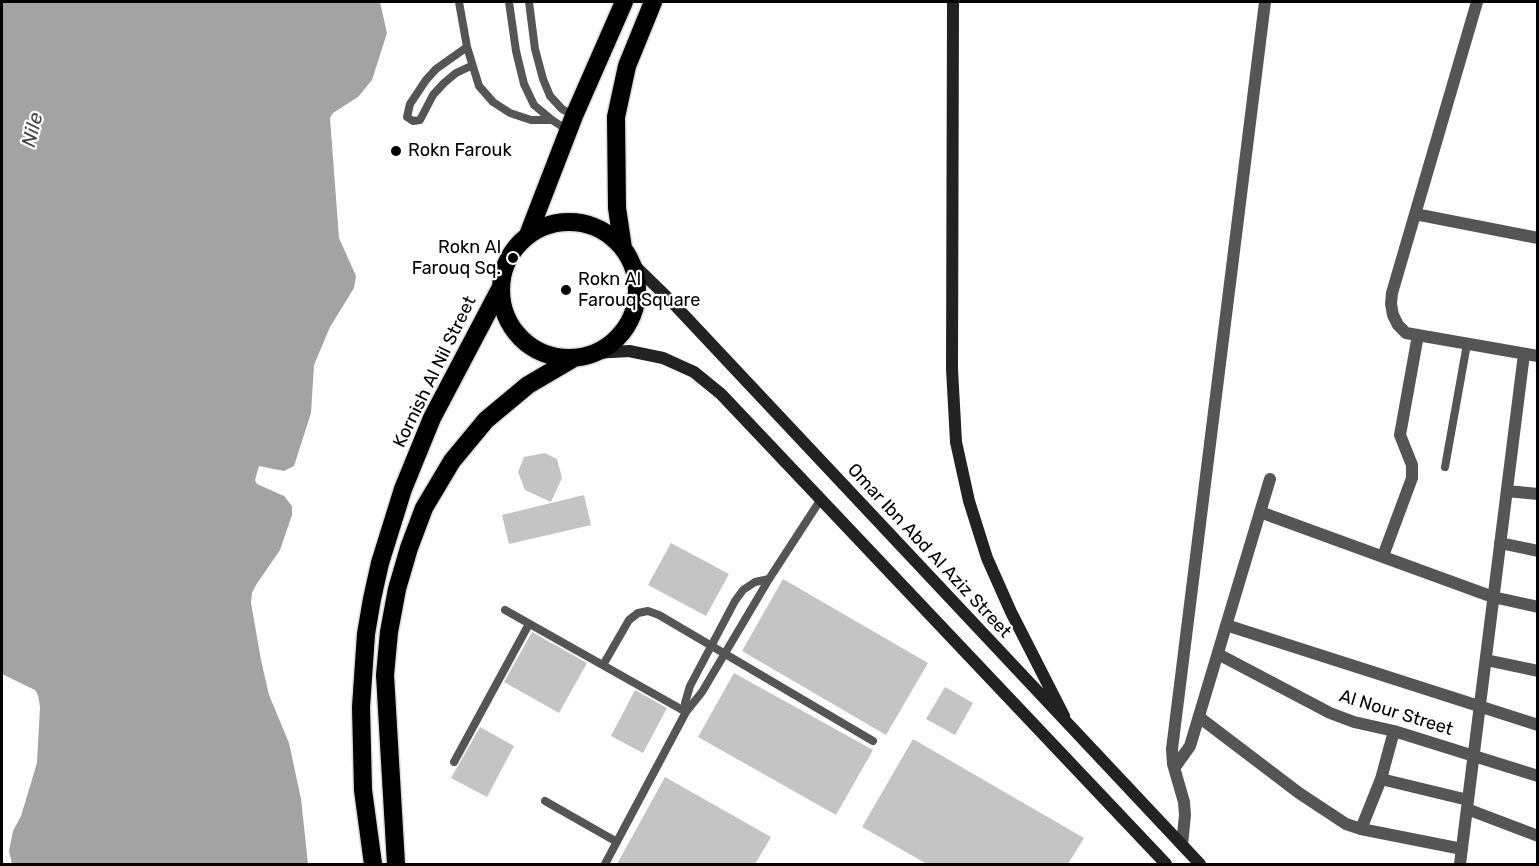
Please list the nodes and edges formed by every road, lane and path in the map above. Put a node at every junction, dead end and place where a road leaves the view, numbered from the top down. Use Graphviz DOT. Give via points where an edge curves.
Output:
graph roads {
  1 [pos="459,2"];
  2 [pos="509,2"];
  3 [pos="528,2"];
  4 [pos="624,2"];
  5 [pos="652,2"];
  6 [pos="953,2"];
  7 [pos="1265,2"];
  8 [pos="1477,2"];
  9 [pos="466,47"];
  10 [pos="471,66"];
  11 [pos="552,120"];
  12 [pos="572,123"];
  13 [pos="1415,214"];
  14 [pos="528,235"];
  15 [pos="1538,238"];
  16 [pos="627,255"];
  17 [pos="500,289"];
  18 [pos="1418,335"];
  19 [pos="1467,344"];
  20 [pos="595,353"];
  21 [pos="1524,354"];
  22 [pos="1538,356"];
  23 [pos="574,358"];
  24 [pos="1445,467"];
  25 [pos="1270,479"];
  26 [pos="1507,491"];
  27 [pos="1538,494"];
  28 [pos="821,499"];
  29 [pos="1260,512"];
  30 [pos="1500,543"];
  31 [pos="1538,551"];
  32 [pos="1383,556"];
  33 [pos="769,579"];
  34 [pos="1494,597"];
  35 [pos="1538,607"];
  36 [pos="505,610"];
  37 [pos="530,624"];
  38 [pos="1226,625"];
  39 [pos="711,646"];
  40 [pos="725,654"];
  41 [pos="1218,654"];
  42 [pos="1486,660"];
  43 [pos="603,665"];
  44 [pos="1538,671"];
  45 [pos="1480,706"];
  46 [pos="686,712"];
  47 [pos="1199,717"];
  48 [pos="1538,725"];
  49 [pos="1070,728"];
  50 [pos="1394,731"];
  51 [pos="873,741"];
  52 [pos="1473,756"];
  53 [pos="454,762"];
  54 [pos="1175,767"];
  55 [pos="1538,776"];
  56 [pos="1381,779"];
  57 [pos="545,801"];
  58 [pos="1468,804"];
  59 [pos="1361,829"];
  60 [pos="1538,836"];
  61 [pos="617,842"];
  62 [pos="1182,845"];
  63 [pos="1462,849"];
  64 [pos="372,864"];
  65 [pos="396,864"];
  66 [pos="605,864"];
  67 [pos="1166,864"];
  68 [pos="1200,864"];
  69 [pos="1460,864"];
  1 -- 9 [label="lane"];
  2 -- 11 [label="lane" via="524,84 534,105"];
  3 -- 12 [label="lane" via="543,79 550,96"];
  4 -- 12 [label="highway"];
  5 -- 16 [label="highway" via="627,66 616,117 617,208"];
  6 -- 49 [label="main road" via="952,369 956,442 987,558"];
  7 -- 54 [label="street" via="1172,749"];
  8 -- 13 [label="street"];
  9 -- 10 [label="lane"];
  9 -- 10 [label="lane" via="426,80 406,117 420,120 444,83"];
  10 -- 11 [label="lane" via="493,102 531,120"];
  11 -- 12 [label="lane"];
  12 -- 14 [label="highway"];
  13 -- 15 [label="street"];
  13 -- 18 [label="street" via="1391,304 1398,325 1406,333"];
  14 -- 16 [label="highway" via="552,224 578,223 610,236"];
  14 -- 17 [label="highway" via="513,250"];
  16 -- 20 [label="highway" via="636,279 632,315 611,344"];
  16 -- 49 [label="main road, Omar Ibn Abd Al Aziz Street"];
  17 -- 23 [label="highway" via="506,316 522,340 546,354"];
  17 -- 64 [label="highway, Kornish Al Nil Street" via="428,427 380,563 366,634 361,707 363,790"];
  18 -- 19 [label="street"];
  18 -- 32 [label="street" via="1400,435 1412,465 1412,478"];
  19 -- 21 [label="street"];
  19 -- 24 [label="lane"];
  20 -- 23 [label="highway"];
  20 -- 28 [label="main road" via="629,351 663,358 694,372 721,394"];
  21 -- 22 [label="street"];
  21 -- 26 [label="street"];
  23 -- 65 [label="highway" via="528,385 486,420 452,461 424,508 409,548 394,600 385,675"];
  25 -- 29 [label="street"];
  26 -- 27 [label="street"];
  26 -- 30 [label="street"];
  28 -- 33 [label="lane"];
  28 -- 67 [label="main road"];
  29 -- 32 [label="street"];
  29 -- 38 [label="street"];
  30 -- 31 [label="street"];
  30 -- 34 [label="street"];
  32 -- 34 [label="street"];
  33 -- 39 [label="lane" via="743,590"];
  33 -- 40 [label="lane"];
  34 -- 35 [label="street"];
  34 -- 42 [label="street"];
  36 -- 37 [label="lane"];
  37 -- 43 [label="lane"];
  37 -- 53 [label="lane"];
  38 -- 41 [label="street"];
  38 -- 45 [label="street"];
  39 -- 40 [label="lane"];
  39 -- 43 [label="lane" via="648,611 629,620"];
  39 -- 46 [label="lane" via="686,694"];
  40 -- 46 [label="lane"];
  40 -- 51 [label="lane"];
  41 -- 47 [label="street"];
  41 -- 50 [label="street, Al Nour Street" via="1330,713"];
  42 -- 44 [label="street"];
  42 -- 45 [label="street"];
  43 -- 46 [label="lane"];
  45 -- 48 [label="street"];
  45 -- 52 [label="street"];
  46 -- 61 [label="lane"];
  47 -- 54 [label="street" via="1190,746"];
  47 -- 59 [label="street" via="1322,809"];
  49 -- 62 [label="main road, Omar Ibn Abd Al Aziz Street"];
  50 -- 52 [label="street, Al Nour Street"];
  50 -- 56 [label="street"];
  52 -- 55 [label="street, Al Nour Street"];
  52 -- 58 [label="street"];
  54 -- 62 [label="street" via="1184,802"];
  56 -- 58 [label="street"];
  56 -- 59 [label="street"];
  57 -- 61 [label="lane"];
  58 -- 60 [label="street"];
  58 -- 63 [label="street"];
  59 -- 63 [label="street"];
  61 -- 66 [label="lane"];
  62 -- 68 [label="main road, Omar Ibn Abd Al Aziz Street"];
  63 -- 69 [label="street"];
}
